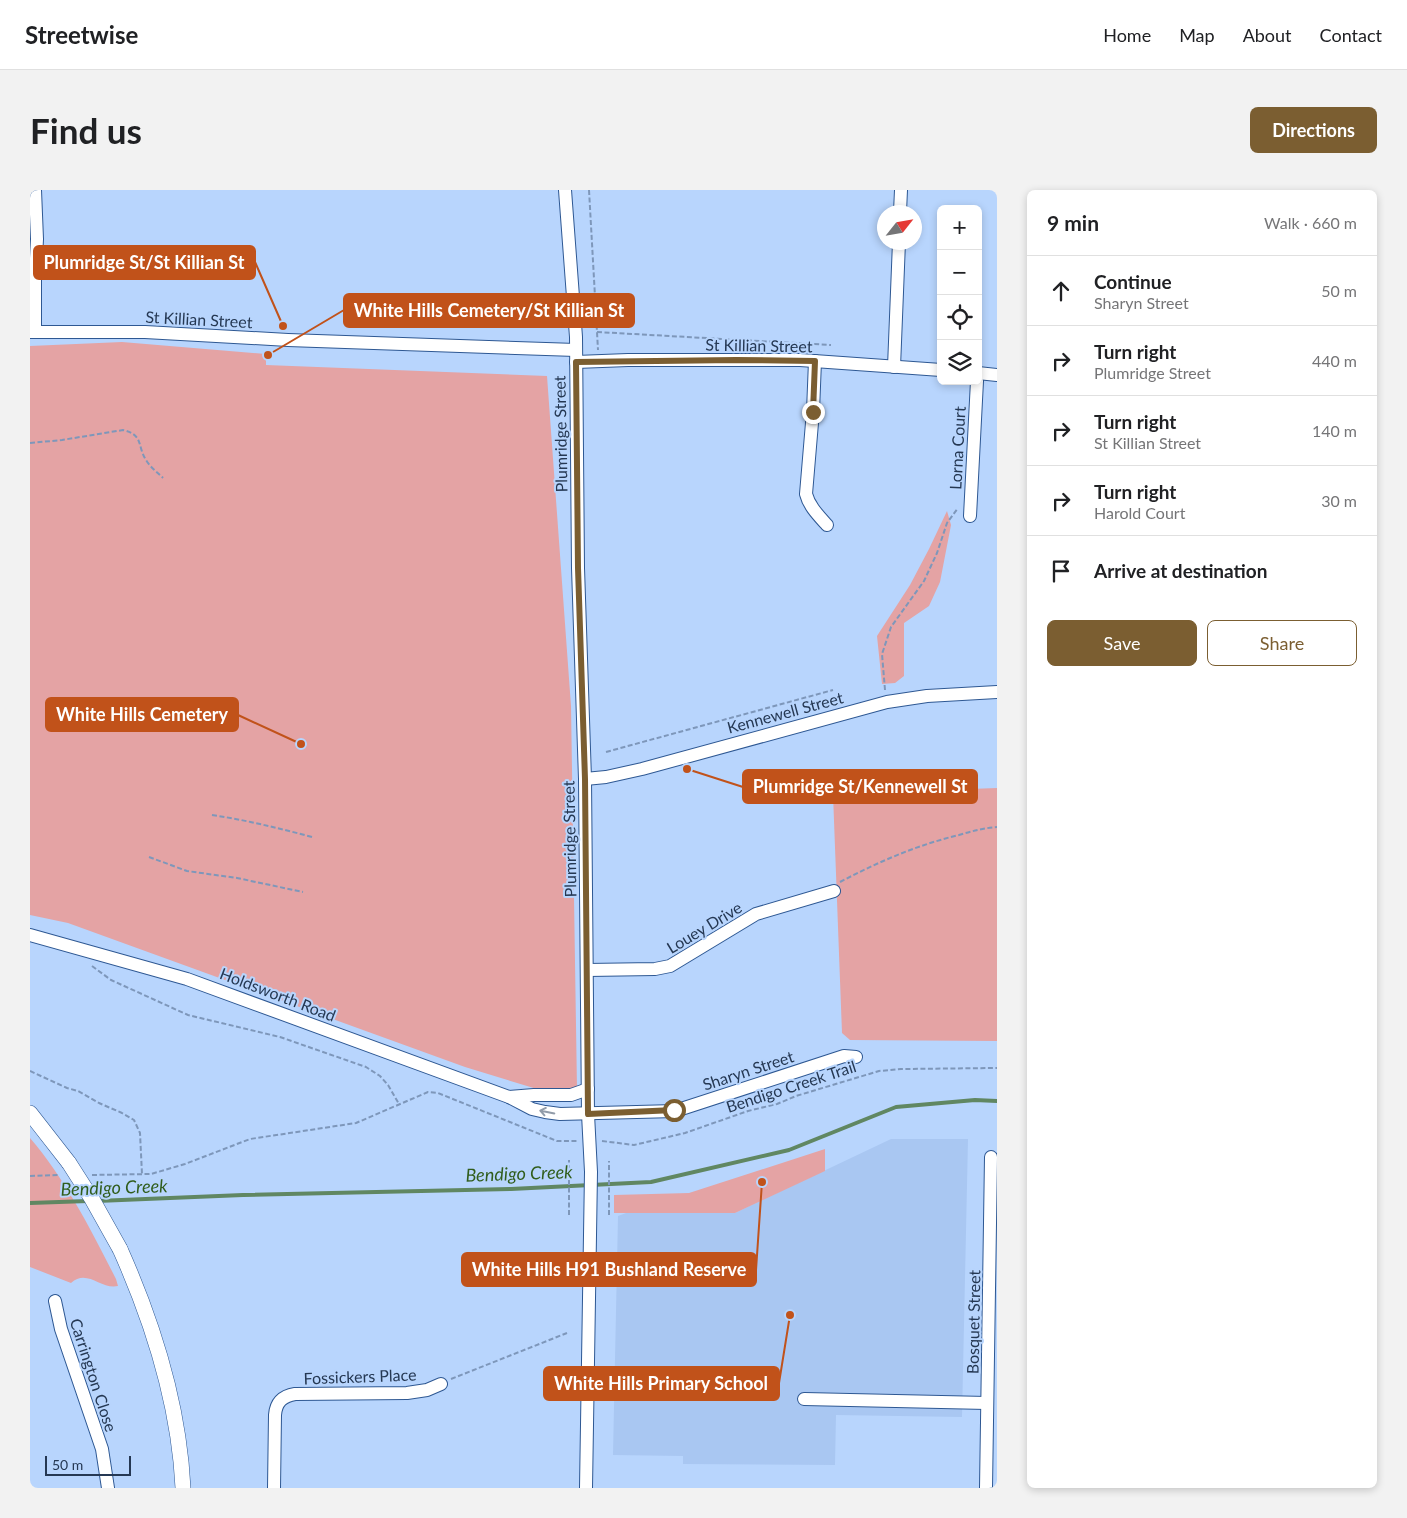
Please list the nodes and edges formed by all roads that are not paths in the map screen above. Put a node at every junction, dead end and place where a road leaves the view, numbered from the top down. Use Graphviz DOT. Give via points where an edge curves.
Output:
graph roads {
  1 [pos="35,190"];
  2 [pos="565,190"];
  3 [pos="901,190"];
  4 [pos="900,205"];
  5 [pos="899,250"];
  6 [pos="33,332"];
  7 [pos="576,356"];
  8 [pos="815,361"];
  9 [pos="894,367"];
  10 [pos="937,370"];
  11 [pos="982,373"];
  12 [pos="997,375"];
  13 [pos="977,385"];
  14 [pos="970,516"];
  15 [pos="827,525"];
  16 [pos="997,692"];
  17 [pos="585,779"];
  18 [pos="835,887"];
  19 [pos="30,935"];
  20 [pos="587,970"];
  21 [pos="856,1057"];
  22 [pos="588,1089"];
  23 [pos="509,1096"];
  24 [pos="30,1113"];
  25 [pos="588,1114"];
  26 [pos="991,1157"];
  27 [pos="55,1301"];
  28 [pos="440,1384"];
  29 [pos="991,1398"];
  30 [pos="804,1399"];
  31 [pos="108,1488"];
  32 [pos="183,1488"];
  33 [pos="274,1488"];
  34 [pos="586,1488"];
  35 [pos="986,1488"];
  1 -- 6 [label="street" via="37,239"];
  2 -- 7 [label="street, Plumridge Street"];
  3 -- 4 [label="street"];
  5 -- 9 [label="street"];
  6 -- 7 [label="street, St Killian Street" via="145,332"];
  7 -- 8 [label="street, St Killian Street"];
  7 -- 17 [label="street, Plumridge Street" via="578,568"];
  8 -- 9 [label="street, St Killian Street"];
  8 -- 15 [label="street" via="806,494 812,509"];
  9 -- 10 [label="street, St Killian Street"];
  11 -- 12 [label="street"];
  13 -- 14 [label="street, Lorna Court"];
  16 -- 17 [label="street, Kennewell Street" via="887,702 634,771"];
  17 -- 20 [label="street, Plumridge Street"];
  18 -- 20 [label="street, Louey Drive" via="756,914 670,966"];
  19 -- 23 [label="street, Holdsworth Road" via="186,978"];
  20 -- 22 [label="street, Plumridge Street"];
  21 -- 25 [label="street, Sharyn Street" via="844,1056 680,1109"];
  22 -- 23 [label="street, Holdsworth Road" via="571,1095"];
  22 -- 25 [label="street, Plumridge Street"];
  25 -- 23 [label="street, Holdsworth Road, one-way" via="545,1112"];
  24 -- 32 [label="main road, bridge" via="66,1169 92,1199 120,1249 148,1318 167,1381"];
  25 -- 34 [label="street, Plumridge Street" via="591,1203"];
  26 -- 29 [label="street, Bosquet Street"];
  27 -- 31 [label="street, Carrington Close" via="102,1449"];
  28 -- 33 [label="street, Fossickers Place" via="407,1394 296,1394 281,1399 275,1414"];
  29 -- 30 [label="street"];
  29 -- 35 [label="street, Bosquet Street"];
}
